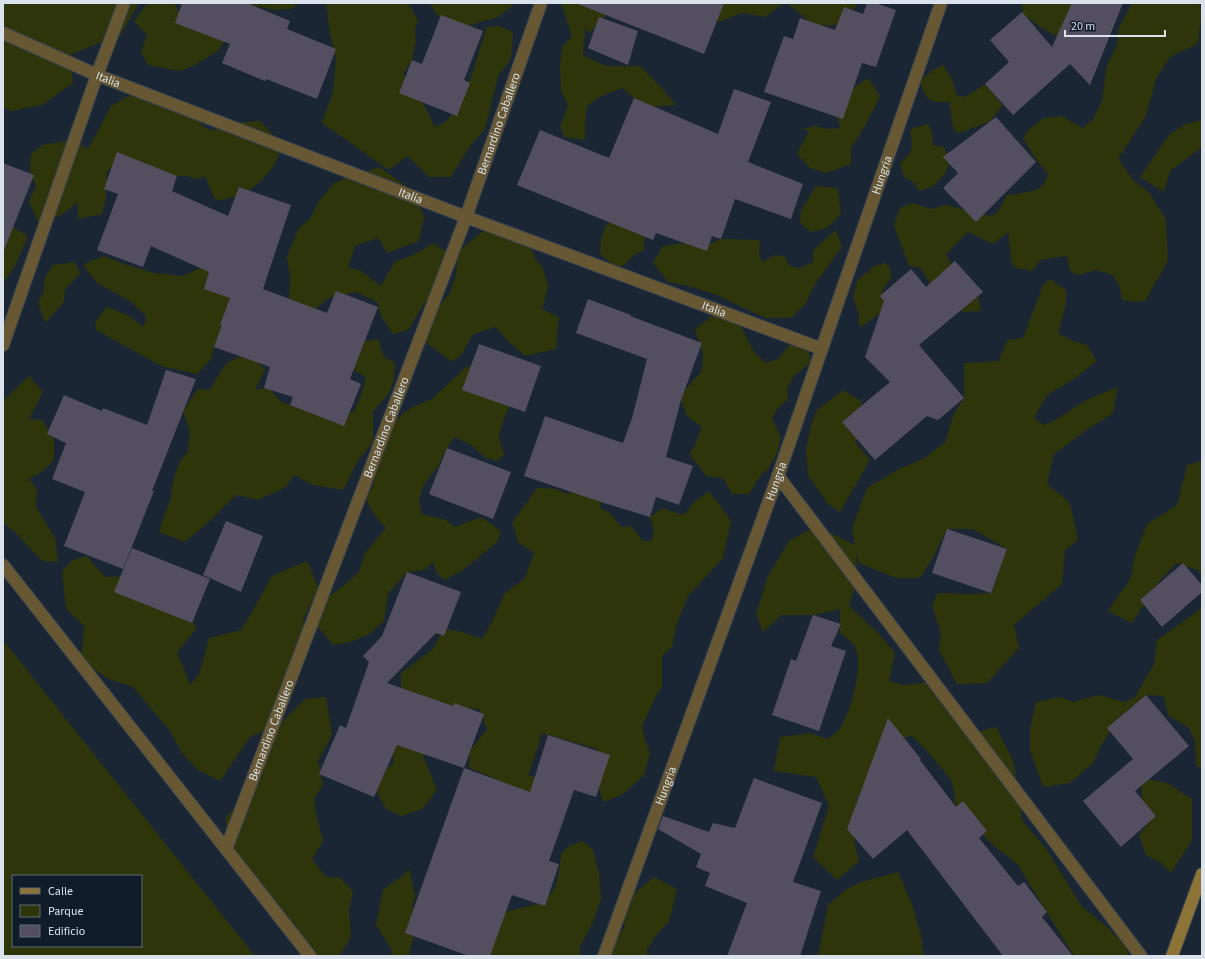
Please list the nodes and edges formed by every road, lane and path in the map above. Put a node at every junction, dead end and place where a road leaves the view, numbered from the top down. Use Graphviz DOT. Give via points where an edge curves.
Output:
graph roads {
  1 [pos="124,3"];
  2 [pos="541,3"];
  3 [pos="941,3"];
  4 [pos="3,34"];
  5 [pos="97,75"];
  6 [pos="466,217"];
  7 [pos="3,345"];
  8 [pos="822,349"];
  9 [pos="778,476"];
  10 [pos="3,565"];
  11 [pos="226,849"];
  12 [pos="1202,874"];
  13 [pos="310,956"];
  14 [pos="604,956"];
  15 [pos="1141,956"];
  16 [pos="1172,956"];
  1 -- 5 [label="street"];
  2 -- 6 [label="street, Bernardino Caballero"];
  3 -- 8 [label="street, Hungria"];
  4 -- 5 [label="street, Italia"];
  5 -- 6 [label="street, Italia"];
  5 -- 7 [label="street"];
  6 -- 8 [label="street, Italia"];
  6 -- 11 [label="street, Bernardino Caballero"];
  8 -- 9 [label="street, Hungria"];
  9 -- 14 [label="street, Hungria"];
  9 -- 15 [label="street"];
  10 -- 11 [label="street"];
  11 -- 13 [label="street"];
  12 -- 16 [label="street"];
}
